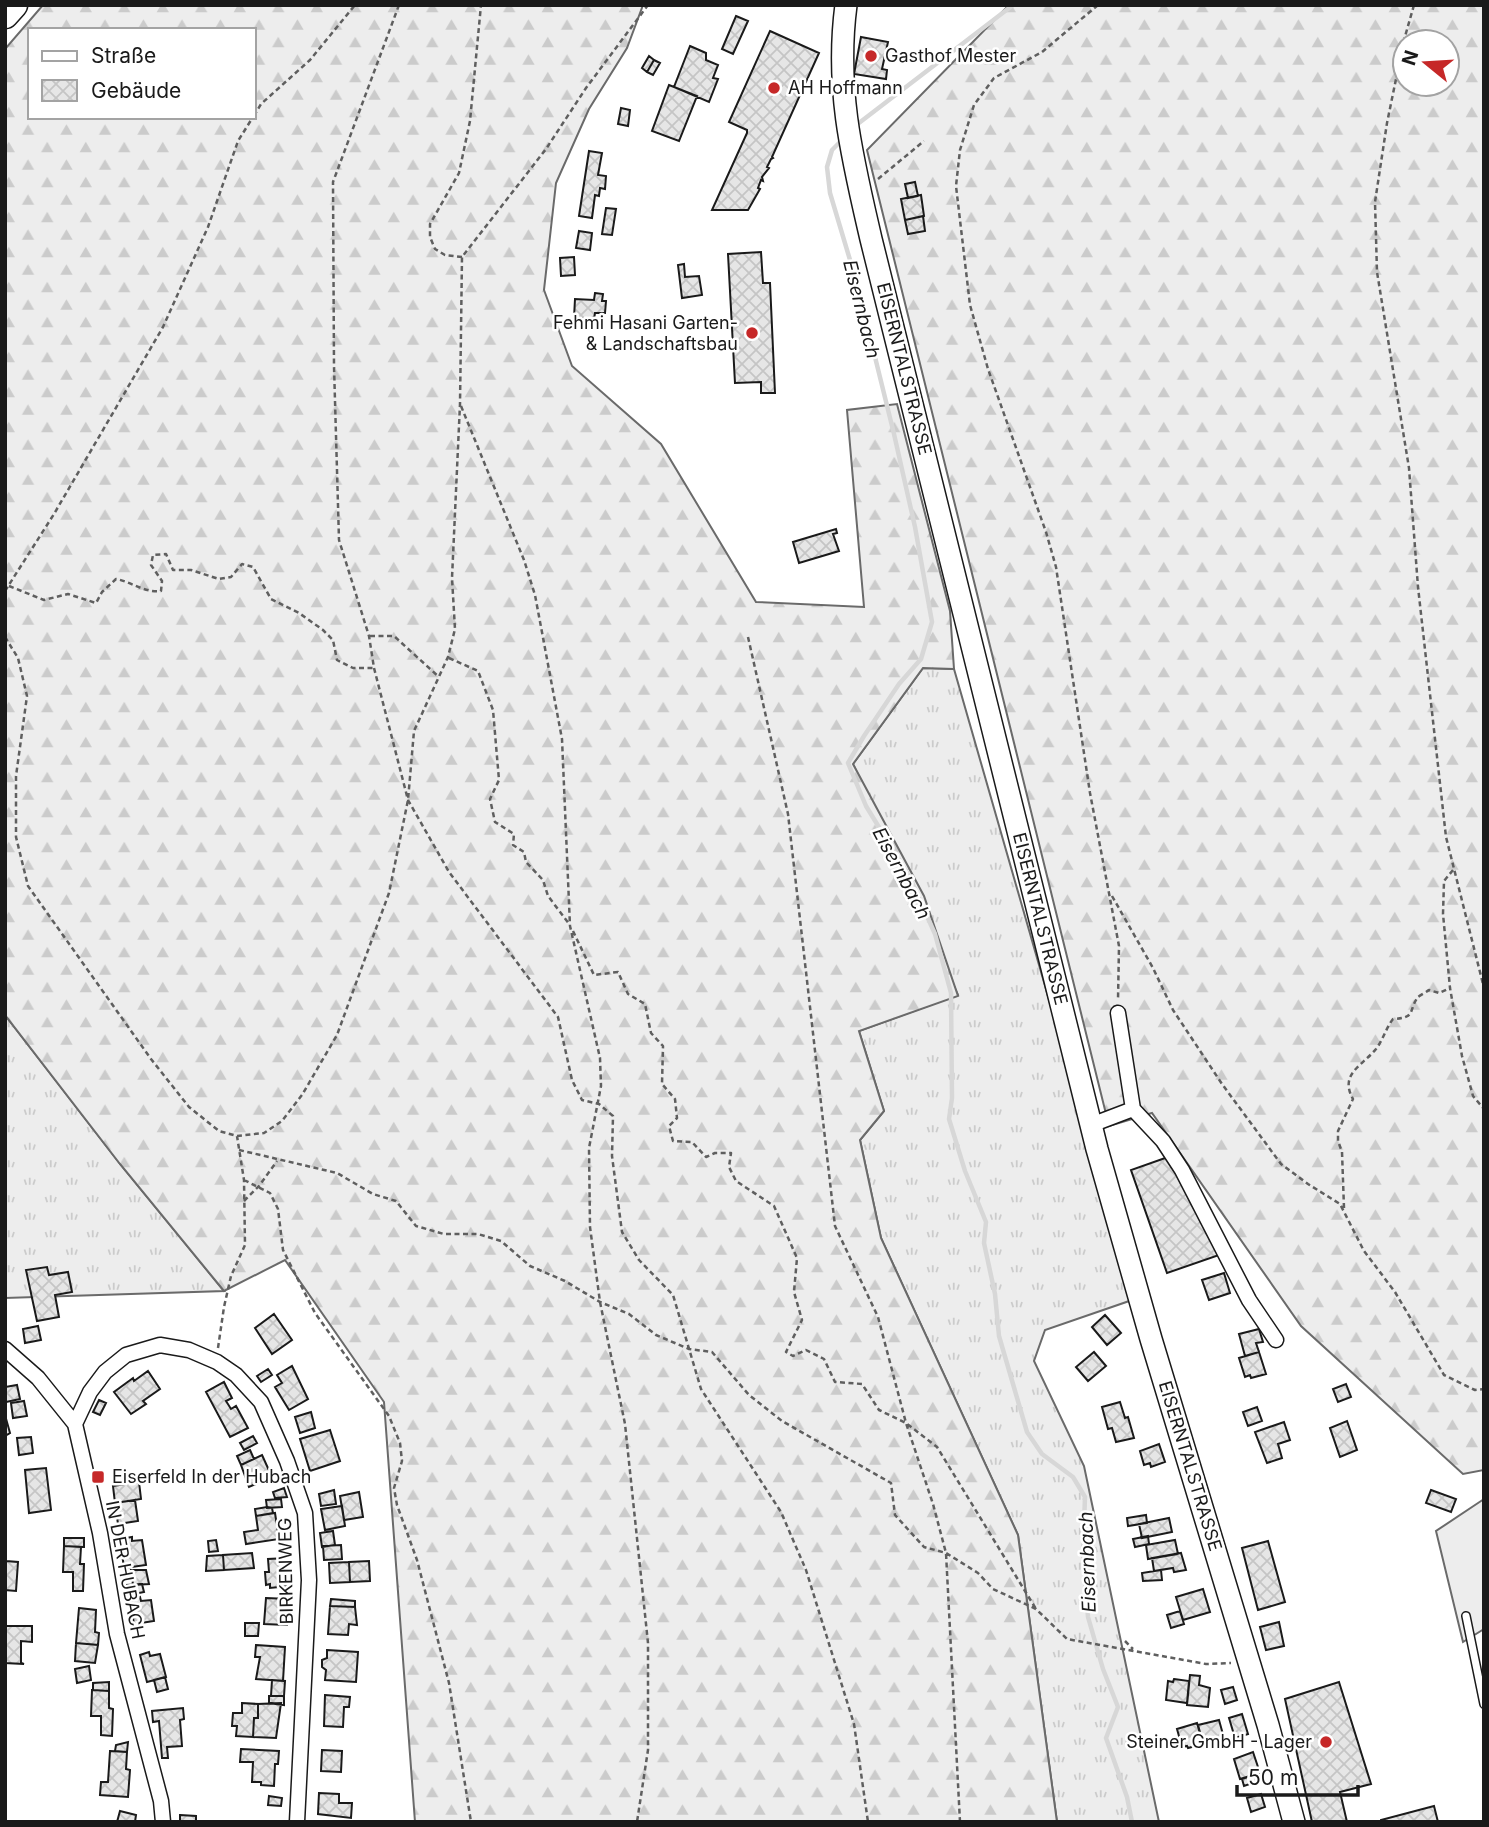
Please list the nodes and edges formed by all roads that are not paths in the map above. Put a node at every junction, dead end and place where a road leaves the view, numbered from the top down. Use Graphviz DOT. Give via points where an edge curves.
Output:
graph roads {
  1 [pos="14,5"];
  2 [pos="846,5"];
  3 [pos="5,15"];
  4 [pos="1118,1013"];
  5 [pos="1133,1108"];
  6 [pos="1091,1125"];
  7 [pos="1276,1340"];
  8 [pos="5,1349"];
  9 [pos="75,1424"];
  10 [pos="1466,1616"];
  11 [pos="1484,1704"];
  12 [pos="163,1822"];
  13 [pos="298,1822"];
  14 [pos="1294,1822"];
  1 -- 3 [label="highway"];
  2 -- 6 [label="main road, EISERNTALSTRASSE" via="841,61 845,121 860,191"];
  4 -- 5 [label="street"];
  5 -- 6 [label="street"];
  5 -- 7 [label="street" via="1182,1170 1249,1300"];
  6 -- 14 [label="main road, EISERNTALSTRASSE"];
  8 -- 9 [label="street, IN DER HUBACH" via="38,1378"];
  9 -- 12 [label="street, IN DER HUBACH" via="117,1634"];
  9 -- 13 [label="street, BIRKENWEG" via="105,1372 126,1355 151,1347 175,1346 203,1355 236,1375 261,1402 305,1513 309,1580"];
  10 -- 11 [label="lane"];
}
